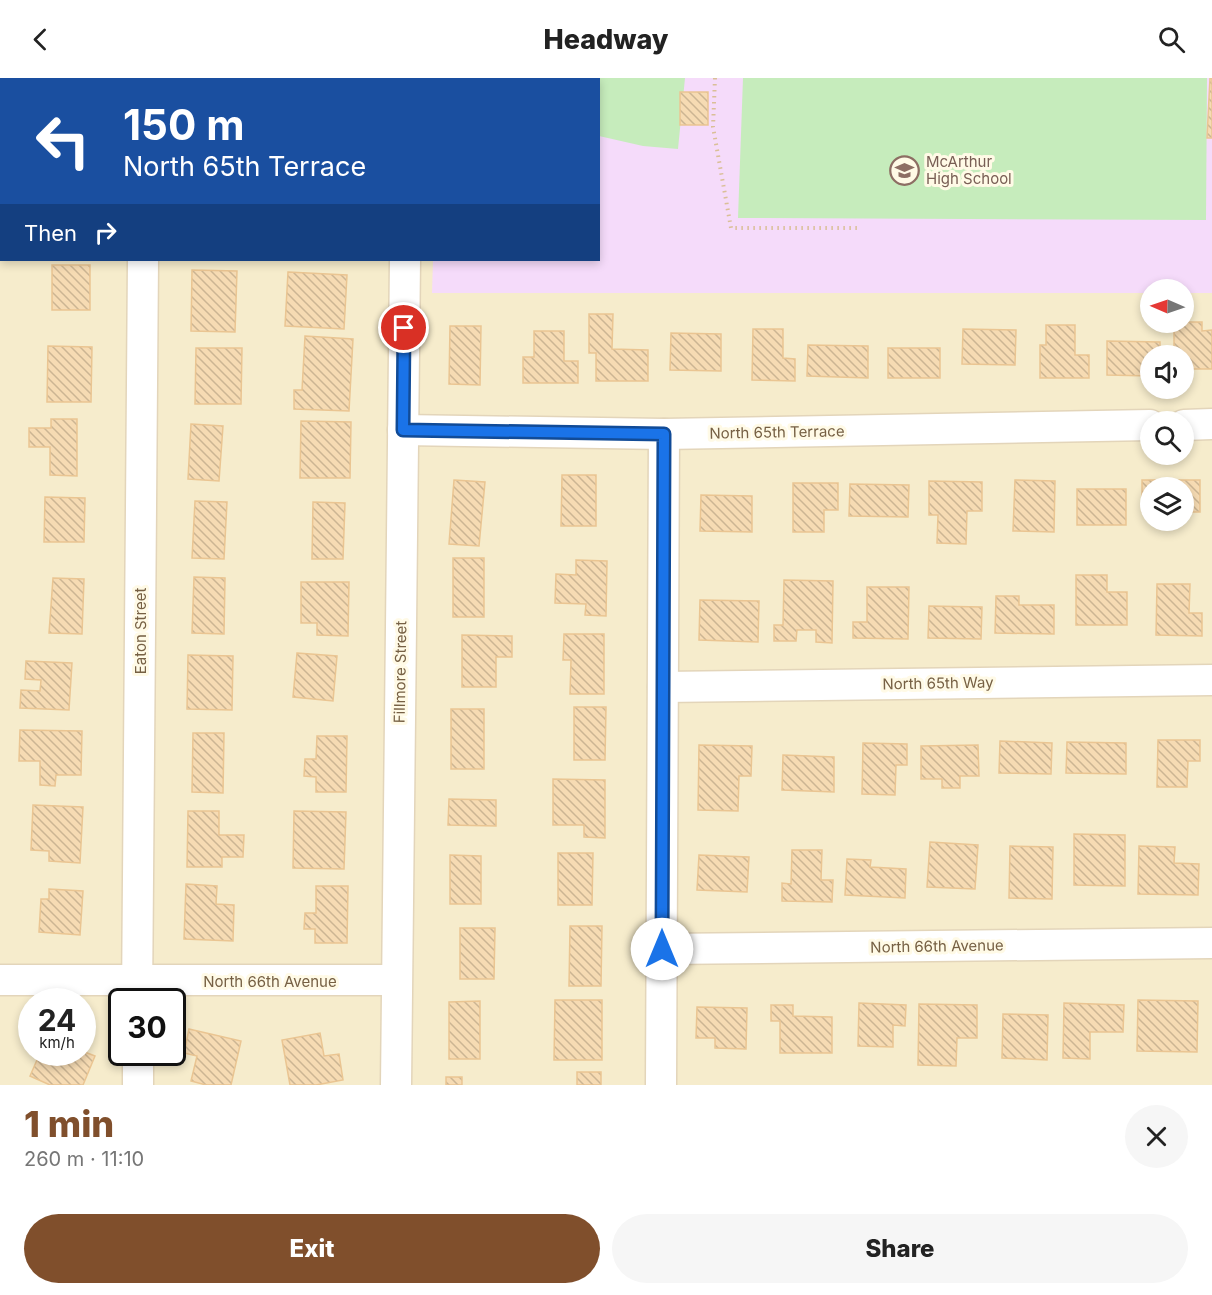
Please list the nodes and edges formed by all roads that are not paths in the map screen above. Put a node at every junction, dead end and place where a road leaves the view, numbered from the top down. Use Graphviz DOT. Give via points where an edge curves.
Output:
graph roads {
  1 [pos="143,261"];
  2 [pos="405,261"];
  3 [pos="1194,424"];
  4 [pos="1212,424"];
  5 [pos="1140,425"];
  6 [pos="403,430"];
  7 [pos="664,434"];
  8 [pos="1212,680"];
  9 [pos="663,687"];
  10 [pos="1212,943"];
  11 [pos="662,949"];
  12 [pos="0,980"];
  13 [pos="396,980"];
  14 [pos="137,988"];
  15 [pos="108,989"];
  16 [pos="186,990"];
  17 [pos="138,1066"];
  18 [pos="138,1085"];
  19 [pos="396,1085"];
  20 [pos="661,1085"];
  1 -- 14 [label="street, Eaton Street"];
  2 -- 6 [label="street, Fillmore Street"];
  3 -- 4 [label="street"];
  5 -- 7 [label="street, North 65th Terrace"];
  6 -- 7 [label="street, North 65th Terrace"];
  6 -- 13 [label="street, Fillmore Street"];
  7 -- 9 [label="street"];
  8 -- 9 [label="street, North 65th Way"];
  9 -- 11 [label="street"];
  10 -- 11 [label="street, North 66th Avenue"];
  11 -- 20 [label="street"];
  12 -- 15 [label="street, North 66th Avenue"];
  13 -- 16 [label="street, North 66th Avenue"];
  13 -- 19 [label="street, Fillmore Street"];
  17 -- 18 [label="street"];
}
